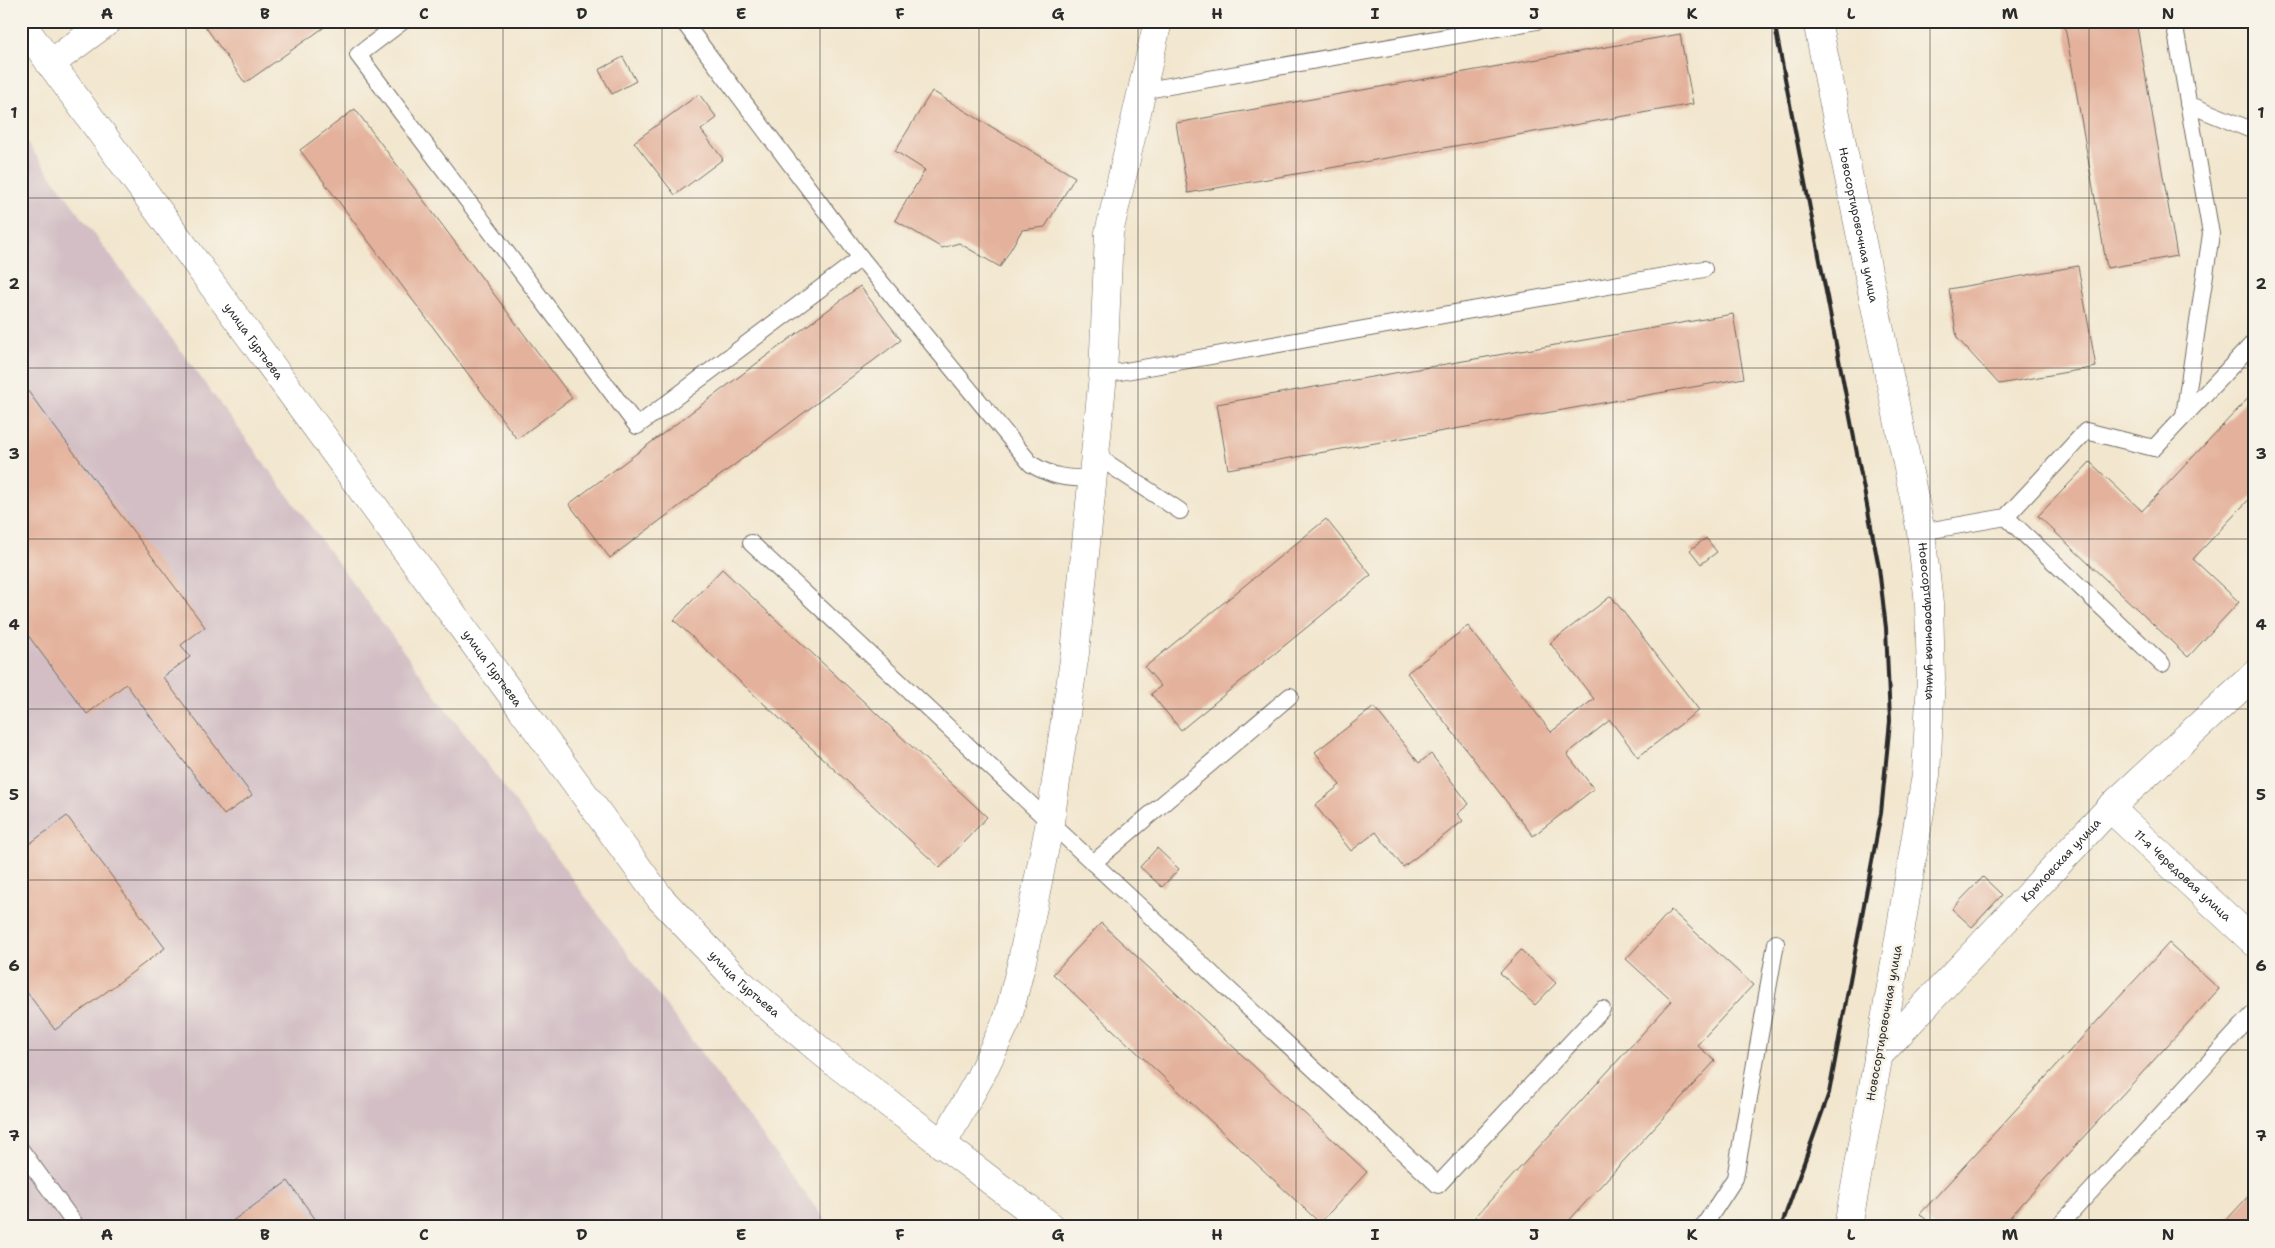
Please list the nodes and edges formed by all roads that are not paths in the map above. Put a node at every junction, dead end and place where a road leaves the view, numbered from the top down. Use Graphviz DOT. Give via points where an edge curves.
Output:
graph roads {
  1 [pos="108,21"];
  2 [pos="403,21"];
  3 [pos="683,21"];
  4 [pos="1158,21"];
  5 [pos="1537,21"];
  6 [pos="1816,21"];
  7 [pos="2174,21"];
  8 [pos="21,23"];
  9 [pos="50,64"];
  10 [pos="1140,91"];
  11 [pos="2188,104"];
  12 [pos="2254,131"];
  13 [pos="861,258"];
  14 [pos="1704,269"];
  15 [pos="2254,342"];
  16 [pos="1103,375"];
  17 [pos="2184,416"];
  18 [pos="1094,467"];
  19 [pos="1180,511"];
  20 [pos="2006,517"];
  21 [pos="1921,532"];
  22 [pos="751,543"];
  23 [pos="2162,664"];
  24 [pos="2254,675"];
  25 [pos="1290,696"];
  26 [pos="2110,808"];
  27 [pos="1050,822"];
  28 [pos="1093,863"];
  29 [pos="2254,942"];
  30 [pos="1776,943"];
  31 [pos="1602,1009"];
  32 [pos="2254,1013"];
  33 [pos="1878,1056"];
  34 [pos="942,1144"];
  35 [pos="21,1150"];
  36 [pos="1036,1222"];
  37 [pos="77,1227"];
  38 [pos="1702,1227"];
  39 [pos="1848,1227"];
  40 [pos="2058,1227"];
  1 -- 9 [label="street"];
  2 -- 13 [label="lane" via="358,55 637,426"];
  3 -- 13 [label="lane"];
  4 -- 10 [label="street"];
  5 -- 10 [label="lane"];
  6 -- 21 [label="street, Новосортировочная улица"];
  7 -- 11 [label="lane"];
  8 -- 9 [label="street, улица Гуртьева"];
  9 -- 34 [label="street, улица Гуртьева" via="660,898 738,981 834,1062"];
  10 -- 16 [label="street" via="1109,234"];
  11 -- 12 [label="lane"];
  11 -- 17 [label="lane" via="2211,234"];
  13 -- 18 [label="lane" via="1031,464 1048,474 1068,478"];
  14 -- 16 [label="lane"];
  15 -- 17 [label="lane"];
  16 -- 18 [label="street"];
  17 -- 20 [label="lane" via="2154,448 2086,431"];
  18 -- 19 [label="lane"];
  18 -- 27 [label="street" via="1076,653"];
  20 -- 21 [label="lane"];
  20 -- 23 [label="lane"];
  21 -- 33 [label="street, Новосортировочная улица" via="1929,604 1931,678 1926,775"];
  22 -- 27 [label="lane"];
  24 -- 26 [label="street, Крыловская улица"];
  25 -- 28 [label="lane"];
  26 -- 29 [label="street, 11-я Чередовая улица"];
  26 -- 33 [label="street, Крыловская улица"];
  27 -- 28 [label="lane"];
  27 -- 34 [label="street" via="1008,1018 980,1077"];
  28 -- 31 [label="lane" via="1438,1185"];
  30 -- 38 [label="lane" via="1735,1178"];
  32 -- 40 [label="lane"];
  33 -- 39 [label="street, Новосортировочная улица"];
  34 -- 36 [label="street, улица Гуртьева"];
  35 -- 37 [label="lane"];
}
